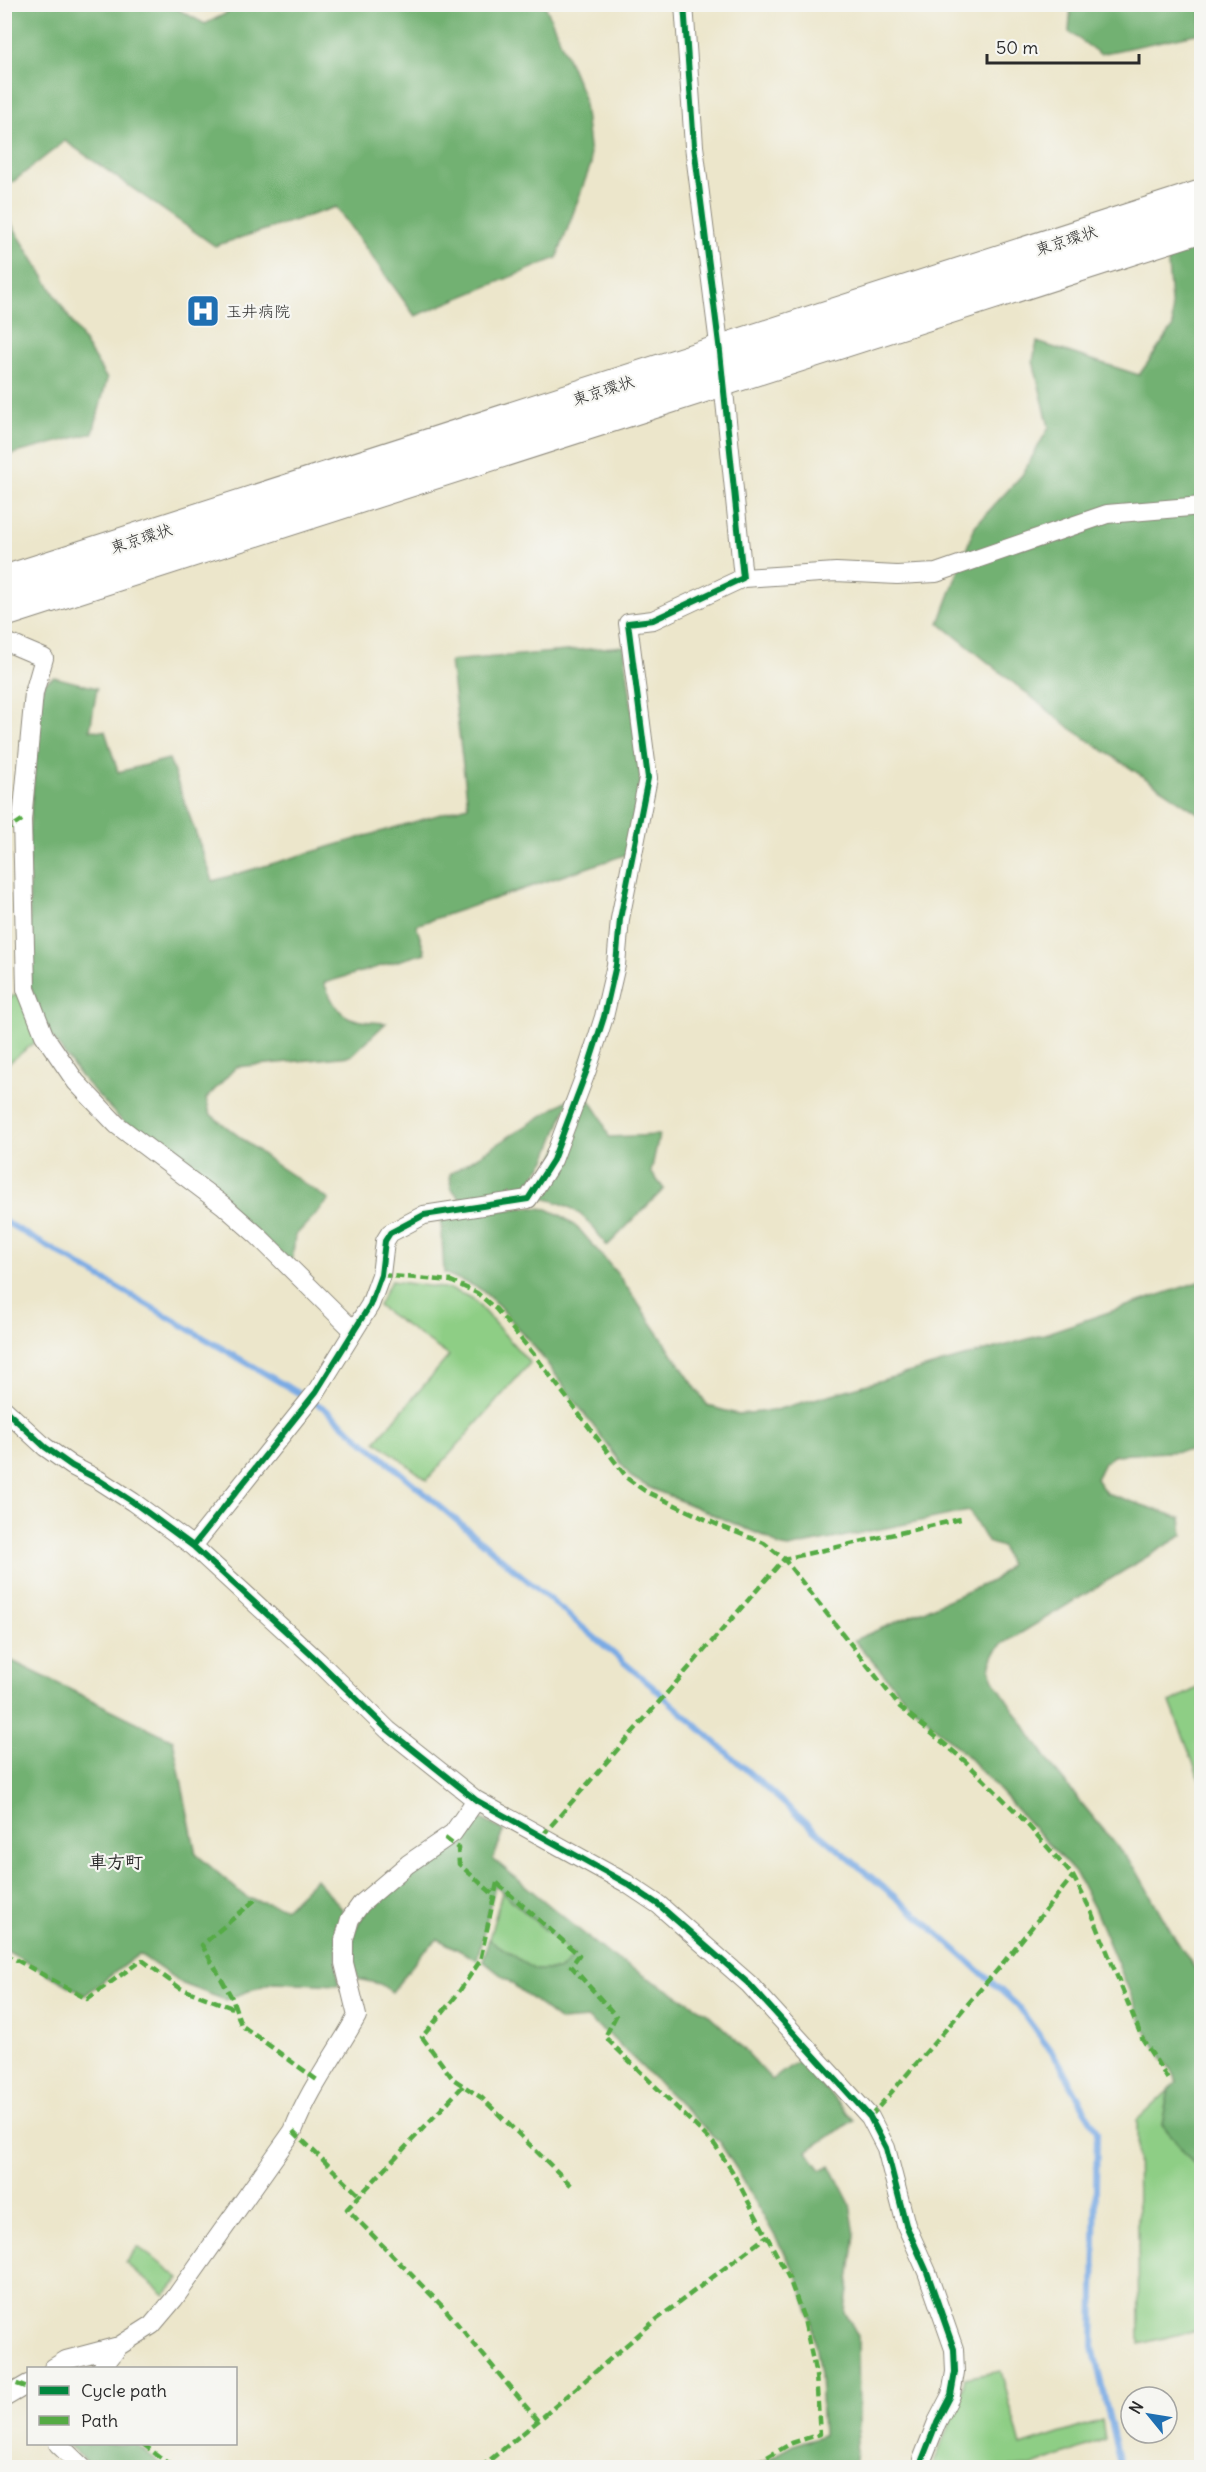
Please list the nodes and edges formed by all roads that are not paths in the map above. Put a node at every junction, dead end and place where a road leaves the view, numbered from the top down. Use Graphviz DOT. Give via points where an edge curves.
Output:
graph roads {
  1 [pos="684,4"];
  2 [pos="1202,196"];
  3 [pos="1202,226"];
  4 [pos="721,367"];
  5 [pos="1202,506"];
  6 [pos="742,578"];
  7 [pos="4,582"];
  8 [pos="4,611"];
  9 [pos="4,641"];
  10 [pos="354,1331"];
  11 [pos="4,1409"];
  12 [pos="193,1546"];
  13 [pos="476,1800"];
  14 [pos="119,2346"];
  15 [pos="55,2367"];
  16 [pos="103,2367"];
  17 [pos="27,2385"];
  18 [pos="4,2397"];
  19 [pos="59,2445"];
  20 [pos="83,2468"];
  21 [pos="921,2468"];
  1 -- 4 [label="street" via="693,146"];
  2 -- 4 [label="highway, 東京環状"];
  3 -- 4 [label="highway, 東京環状"];
  4 -- 6 [label="street"];
  4 -- 7 [label="highway, 東京環状"];
  4 -- 8 [label="highway, 東京環状"];
  5 -- 6 [label="street" via="1107,514 936,573 836,572"];
  6 -- 10 [label="street" via="652,620 628,623 648,778 604,1017 554,1161 528,1199 424,1215 390,1233 370,1305"];
  9 -- 10 [label="street" via="44,658 34,693 22,820 26,989 44,1035 76,1082 117,1125 223,1205"];
  10 -- 12 [label="street" via="303,1410"];
  11 -- 12 [label="street" via="45,1447 133,1502"];
  12 -- 13 [label="street" via="388,1730"];
  13 -- 14 [label="street" via="453,1833 408,1864 361,1904 350,1919 344,1940 344,1963 357,2016 304,2102 293,2131 174,2299 152,2325"];
  13 -- 21 [label="street" via="626,1882 659,1905 748,1984 870,2116 886,2148 906,2225 954,2349 951,2395"];
  14 -- 15 [label="street" via="66,2360"];
  14 -- 16 [label="street"];
  17 -- 18 [label="street"];
  19 -- 20 [label="street"];
}
